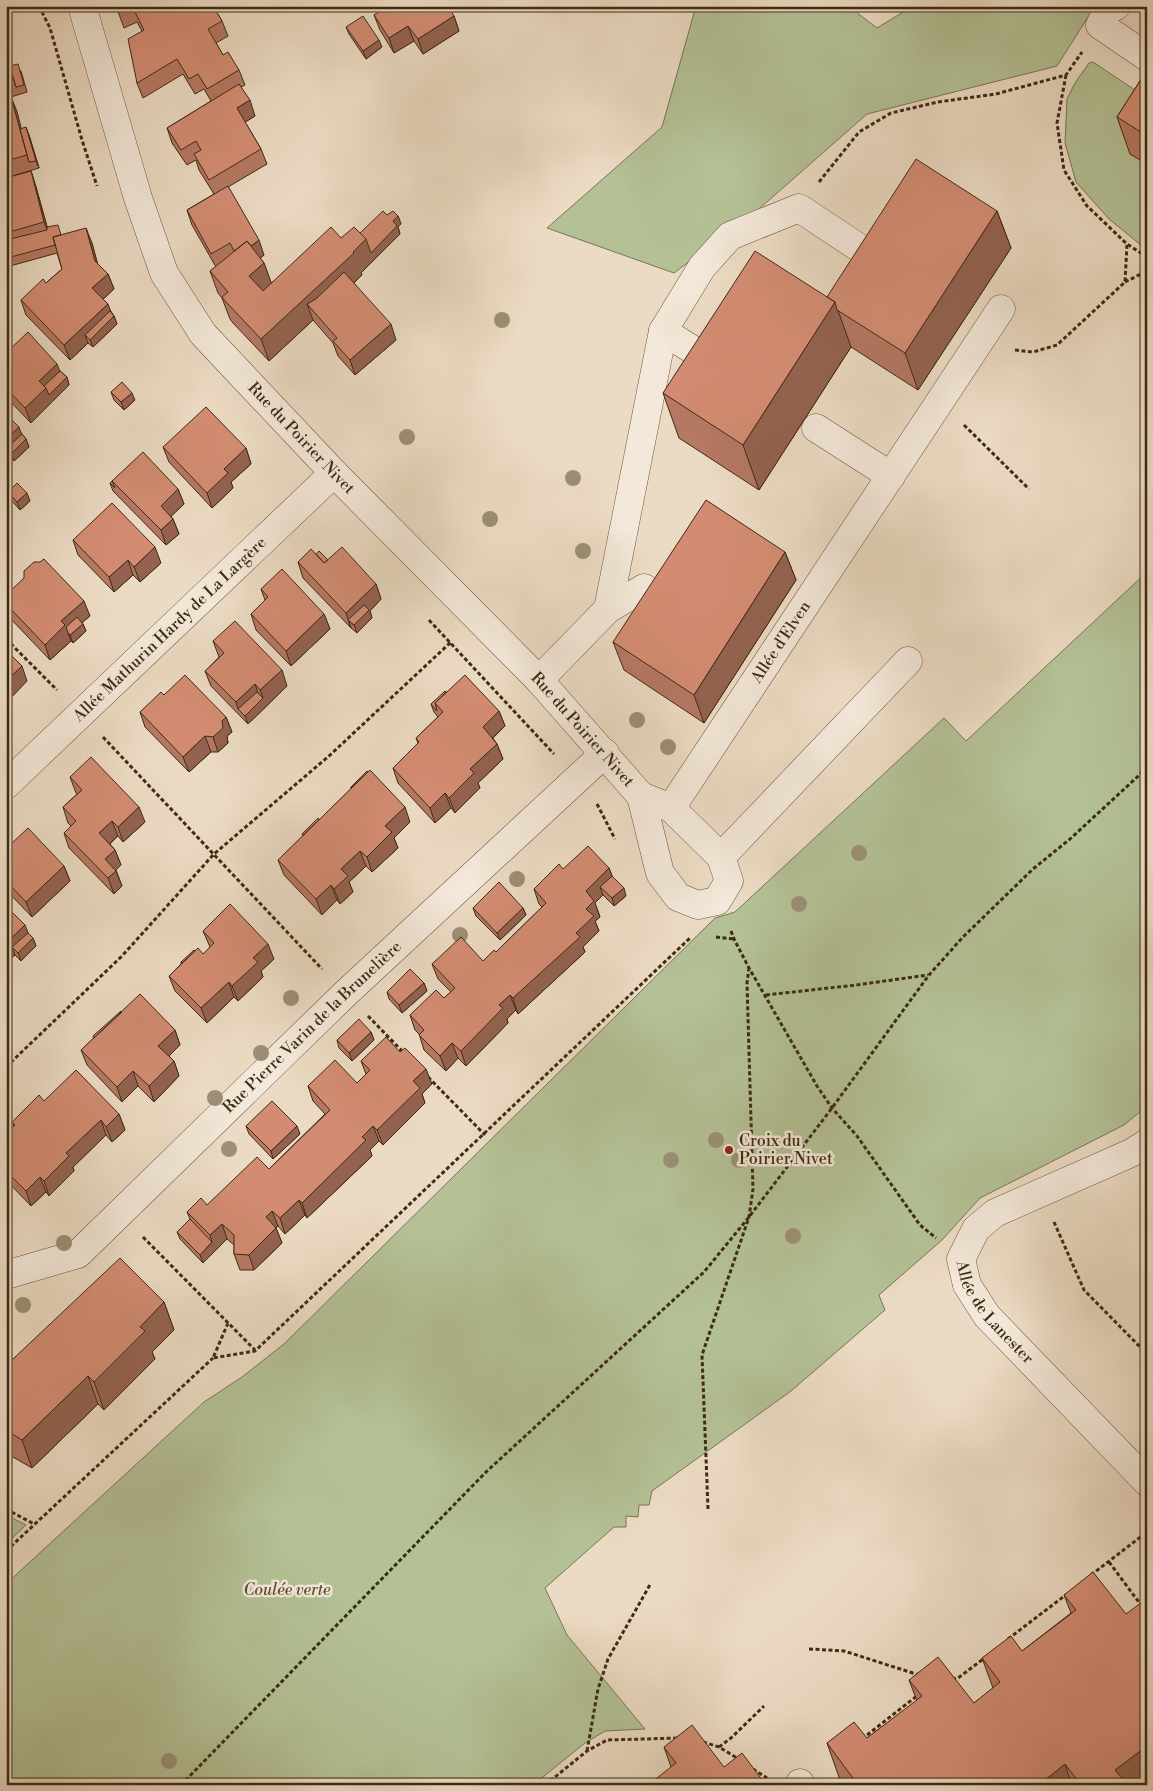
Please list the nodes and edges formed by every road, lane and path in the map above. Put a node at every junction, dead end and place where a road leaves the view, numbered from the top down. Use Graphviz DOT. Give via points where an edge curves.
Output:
graph roads {
  1 [pos="82,6"];
  2 [pos="1108,16"];
  3 [pos="1147,57"];
  4 [pos="1066,75"];
  5 [pos="799,208"];
  6 [pos="1127,244"];
  7 [pos="870,255"];
  8 [pos="1147,257"];
  9 [pos="1147,271"];
  10 [pos="1125,282"];
  11 [pos="1001,308"];
  12 [pos="663,331"];
  13 [pos="983,337"];
  14 [pos="709,360"];
  15 [pos="940,402"];
  16 [pos="816,428"];
  17 [pos="334,473"];
  18 [pos="891,476"];
  19 [pos="1029,489"];
  20 [pos="644,588"];
  21 [pos="608,609"];
  22 [pos="476,617"];
  23 [pos="6,639"];
  24 [pos="908,661"];
  25 [pos="539,680"];
  26 [pos="81,714"];
  27 [pos="605,753"];
  28 [pos="1147,768"];
  29 [pos="6,785"];
  30 [pos="641,796"];
  31 [pos="671,808"];
  32 [pos="214,854"];
  33 [pos="721,857"];
  34 [pos="717,901"];
  35 [pos="695,934"];
  36 [pos="749,968"];
  37 [pos="929,975"];
  38 [pos="346,993"];
  39 [pos="766,995"];
  40 [pos="408,1057"];
  41 [pos="6,1067"];
  42 [pos="422,1071"];
  43 [pos="832,1108"];
  44 [pos="484,1135"];
  45 [pos="1147,1143"];
  46 [pos="1041,1192"];
  47 [pos="120,1213"];
  48 [pos="749,1217"];
  49 [pos="961,1259"];
  50 [pos="6,1275"];
  51 [pos="228,1323"];
  52 [pos="255,1351"];
  53 [pos="1147,1354"];
  54 [pos="213,1358"];
  55 [pos="1147,1482"];
  56 [pos="6,1509"];
  57 [pos="708,1509"];
  58 [pos="34,1524"];
  59 [pos="1147,1532"];
  60 [pos="6,1551"];
  61 [pos="1109,1562"];
  62 [pos="1086,1579"];
  63 [pos="651,1583"];
  64 [pos="1071,1591"];
  65 [pos="1147,1612"];
  66 [pos="1003,1643"];
  67 [pos="809,1649"];
  68 [pos="988,1655"];
  69 [pos="927,1678"];
  70 [pos="951,1679"];
  71 [pos="921,1692"];
  72 [pos="764,1706"];
  73 [pos="681,1738"];
  74 [pos="698,1740"];
  75 [pos="855,1744"];
  76 [pos="719,1747"];
  77 [pos="587,1751"];
  78 [pos="743,1762"];
  79 [pos="751,1768"];
  80 [pos="801,1784"];
  81 [pos="181,1785"];
  82 [pos="545,1785"];
  1 -- 17 [label="street, Rue du Poirier Nivet" via="138,198 164,273 203,334"];
  2 -- 3 [label="street"];
  2 -- 4 [label="path"];
  4 -- 5 [label="path" via="996,94 891,113 858,132"];
  4 -- 6 [label="path" via="1058,123 1064,170 1087,206"];
  5 -- 7 [label="street"];
  5 -- 12 [label="street" via="730,236 702,267"];
  6 -- 8 [label="path"];
  6 -- 10 [label="path"];
  9 -- 10 [label="path"];
  10 -- 13 [label="path" via="1057,345 1033,352 1008,349"];
  11 -- 13 [label="street, Allée d'Elven"];
  12 -- 14 [label="street"];
  12 -- 21 [label="street"];
  13 -- 15 [label="street, Allée d'Elven"];
  15 -- 18 [label="street, Allée d'Elven"];
  15 -- 19 [label="path"];
  16 -- 18 [label="street"];
  17 -- 22 [label="street, Rue du Poirier Nivet"];
  17 -- 26 [label="street, Allée Mathurin Hardy de La Largère"];
  18 -- 31 [label="street, Allée d'Elven"];
  20 -- 21 [label="street"];
  21 -- 25 [label="street"];
  22 -- 25 [label="street, Rue du Poirier Nivet"];
  22 -- 32 [label="path" via="329,756"];
  23 -- 26 [label="path"];
  24 -- 33 [label="street"];
  25 -- 27 [label="street, Rue du Poirier Nivet"];
  26 -- 29 [label="street, Allée Mathurin Hardy de La Largère"];
  26 -- 32 [label="path"];
  27 -- 30 [label="street, Rue du Poirier Nivet"];
  27 -- 38 [label="street, Rue Pierre Varin de la Brunelière"];
  28 -- 37 [label="path" via="1033,869 962,937"];
  30 -- 31 [label="street"];
  30 -- 34 [label="street" via="660,873 678,897 698,905"];
  31 -- 33 [label="street"];
  32 -- 38 [label="path"];
  32 -- 41 [label="path" via="122,956"];
  33 -- 34 [label="street" via="729,881"];
  34 -- 36 [label="path" via="727,915 734,939"];
  35 -- 44 [label="path"];
  36 -- 39 [label="path"];
  36 -- 48 [label="path" via="753,1189"];
  37 -- 39 [label="path"];
  37 -- 43 [label="path"];
  38 -- 40 [label="path"];
  38 -- 47 [label="street, Rue Pierre Varin de la Brunelière"];
  39 -- 43 [label="path"];
  42 -- 44 [label="path"];
  43 -- 48 [label="path"];
  43 -- 49 [label="path" via="857,1136 920,1225"];
  44 -- 52 [label="path"];
  45 -- 46 [label="street, Allée de Lanester"];
  46 -- 49 [label="street, Allée de Lanester" via="995,1213 976,1229"];
  46 -- 53 [label="path" via="1084,1290"];
  47 -- 50 [label="street, Rue Pierre Varin de la Brunelière" via="78,1254"];
  47 -- 51 [label="path"];
  48 -- 57 [label="path" via="702,1355"];
  48 -- 81 [label="path" via="704,1272 486,1472"];
  49 -- 55 [label="street, Allée de Lanester" via="967,1285 987,1316"];
  51 -- 52 [label="path"];
  51 -- 54 [label="path"];
  52 -- 54 [label="path"];
  54 -- 58 [label="path"];
  56 -- 58 [label="path"];
  58 -- 60 [label="path"];
  59 -- 61 [label="path"];
  61 -- 62 [label="path"];
  61 -- 65 [label="path"];
  63 -- 77 [label="path" via="608,1659 598,1689"];
  64 -- 66 [label="path"];
  67 -- 69 [label="path" via="844,1651"];
  68 -- 70 [label="path" via="958,1678"];
  71 -- 75 [label="path"];
  72 -- 76 [label="path"];
  73 -- 77 [label="path" via="607,1740"];
  74 -- 76 [label="path"];
  76 -- 78 [label="path"];
  77 -- 82 [label="path"];
  79 -- 80 [label="path" via="775,1783"];
}
